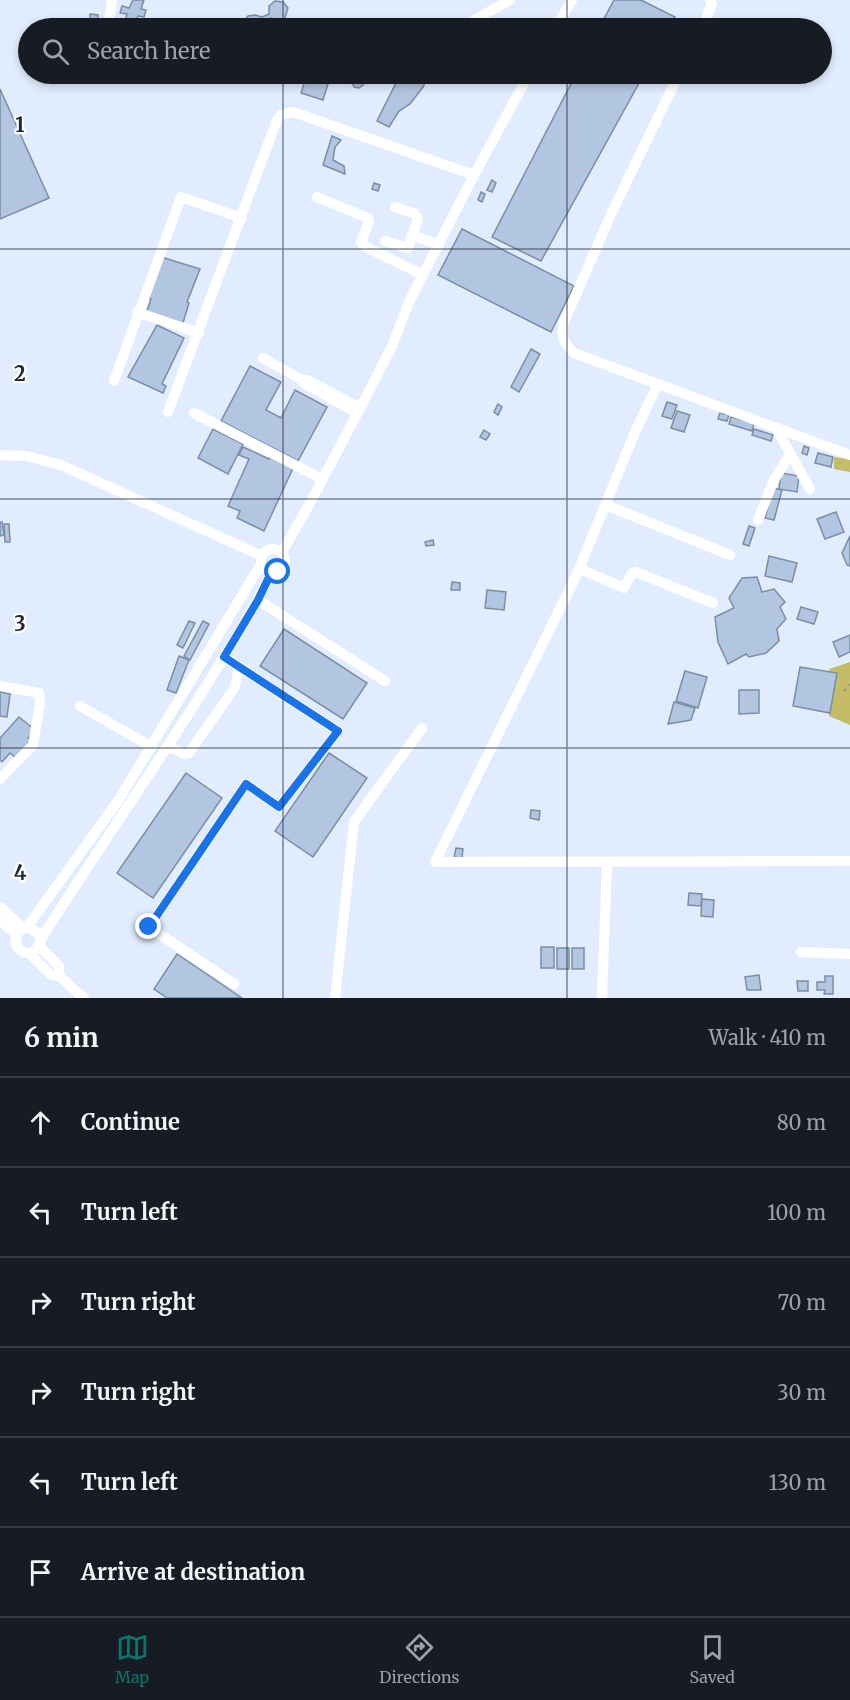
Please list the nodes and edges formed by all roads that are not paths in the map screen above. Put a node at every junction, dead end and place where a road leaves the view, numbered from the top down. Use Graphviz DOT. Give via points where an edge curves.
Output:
graph roads {
  1 [pos="112,0"];
  2 [pos="510,0"];
  3 [pos="572,0"];
  4 [pos="710,0"];
  5 [pos="109,18"];
  6 [pos="478,18"];
  7 [pos="561,18"];
  8 [pos="706,18"];
  9 [pos="524,84"];
  10 [pos="674,84"];
  11 [pos="474,175"];
  12 [pos="317,197"];
  13 [pos="395,207"];
  14 [pos="242,218"];
  15 [pos="412,235"];
  16 [pos="385,241"];
  17 [pos="439,245"];
  18 [pos="405,248"];
  19 [pos="399,263"];
  20 [pos="423,275"];
  21 [pos="138,312"];
  22 [pos="199,333"];
  23 [pos="263,358"];
  24 [pos="114,381"];
  25 [pos="658,384"];
  26 [pos="359,411"];
  27 [pos="168,412"];
  28 [pos="194,413"];
  29 [pos="776,428"];
  30 [pos="1,453"];
  31 [pos="790,454"];
  32 [pos="850,455"];
  33 [pos="322,479"];
  34 [pos="810,489"];
  35 [pos="606,505"];
  36 [pos="758,520"];
  37 [pos="282,552"];
  38 [pos="730,555"];
  39 [pos="262,560"];
  40 [pos="580,569"];
  41 [pos="271,573"];
  42 [pos="258,600"];
  43 [pos="713,603"];
  44 [pos="224,657"];
  45 [pos="239,667"];
  46 [pos="385,681"];
  47 [pos="0,687"];
  48 [pos="80,706"];
  49 [pos="422,728"];
  50 [pos="169,746"];
  51 [pos="152,747"];
  52 [pos="0,779"];
  53 [pos="850,861"];
  54 [pos="607,862"];
  55 [pos="0,907"];
  56 [pos="0,920"];
  57 [pos="22,930"];
  58 [pos="40,943"];
  59 [pos="801,952"];
  60 [pos="29,953"];
  61 [pos="850,954"];
  62 [pos="59,975"];
  63 [pos="234,984"];
  64 [pos="84,998"];
  65 [pos="335,998"];
  66 [pos="602,998"];
  1 -- 5 [label="street"];
  2 -- 6 [label="street"];
  3 -- 7 [label="street"];
  4 -- 8 [label="street"];
  9 -- 11 [label="street"];
  10 -- 25 [label="street" via="612,212 561,331 564,343 574,353"];
  11 -- 14 [label="street" via="293,112 277,120"];
  11 -- 17 [label="street"];
  12 -- 19 [label="street" via="368,218 361,242"];
  13 -- 15 [label="street" via="417,216"];
  14 -- 21 [label="street" via="180,197"];
  14 -- 22 [label="street"];
  15 -- 17 [label="street"];
  15 -- 18 [label="street"];
  16 -- 18 [label="street"];
  17 -- 20 [label="street"];
  18 -- 19 [label="street"];
  19 -- 20 [label="street"];
  20 -- 26 [label="street"];
  21 -- 22 [label="street"];
  21 -- 24 [label="street"];
  22 -- 27 [label="street"];
  23 -- 26 [label="street"];
  25 -- 29 [label="street"];
  25 -- 35 [label="street"];
  26 -- 33 [label="street"];
  28 -- 33 [label="street"];
  29 -- 31 [label="street"];
  29 -- 32 [label="street"];
  30 -- 39 [label="street" via="61,465"];
  31 -- 34 [label="street"];
  31 -- 36 [label="street" via="773,482"];
  33 -- 37 [label="street"];
  35 -- 38 [label="street"];
  35 -- 40 [label="street"];
  37 -- 39 [label="street" via="271,549"];
  37 -- 41 [label="street" via="286,559 284,567"];
  39 -- 41 [label="street"];
  39 -- 51 [label="street"];
  40 -- 43 [label="street" via="624,588 636,572"];
  40 -- 54 [label="street" via="435,862"];
  41 -- 42 [label="street"];
  42 -- 44 [label="street"];
  42 -- 46 [label="street"];
  44 -- 45 [label="street"];
  44 -- 50 [label="street"];
  45 -- 50 [label="street" via="235,687 189,753"];
  45 -- 63 [label="street" via="338,731 279,807 246,784 149,927"];
  47 -- 52 [label="street" via="39,693 40,703 33,745"];
  48 -- 51 [label="street"];
  49 -- 65 [label="street" via="354,822"];
  50 -- 58 [label="street"];
  51 -- 57 [label="street" via="118,801"];
  53 -- 54 [label="street"];
  54 -- 66 [label="street"];
  55 -- 57 [label="street"];
  56 -- 57 [label="street"];
  57 -- 58 [label="street" via="34,929"];
  57 -- 60 [label="street" via="16,946"];
  58 -- 60 [label="street"];
  58 -- 62 [label="street" via="59,966"];
  59 -- 61 [label="street"];
  60 -- 62 [label="street" via="51,975"];
  62 -- 64 [label="street"];
}
